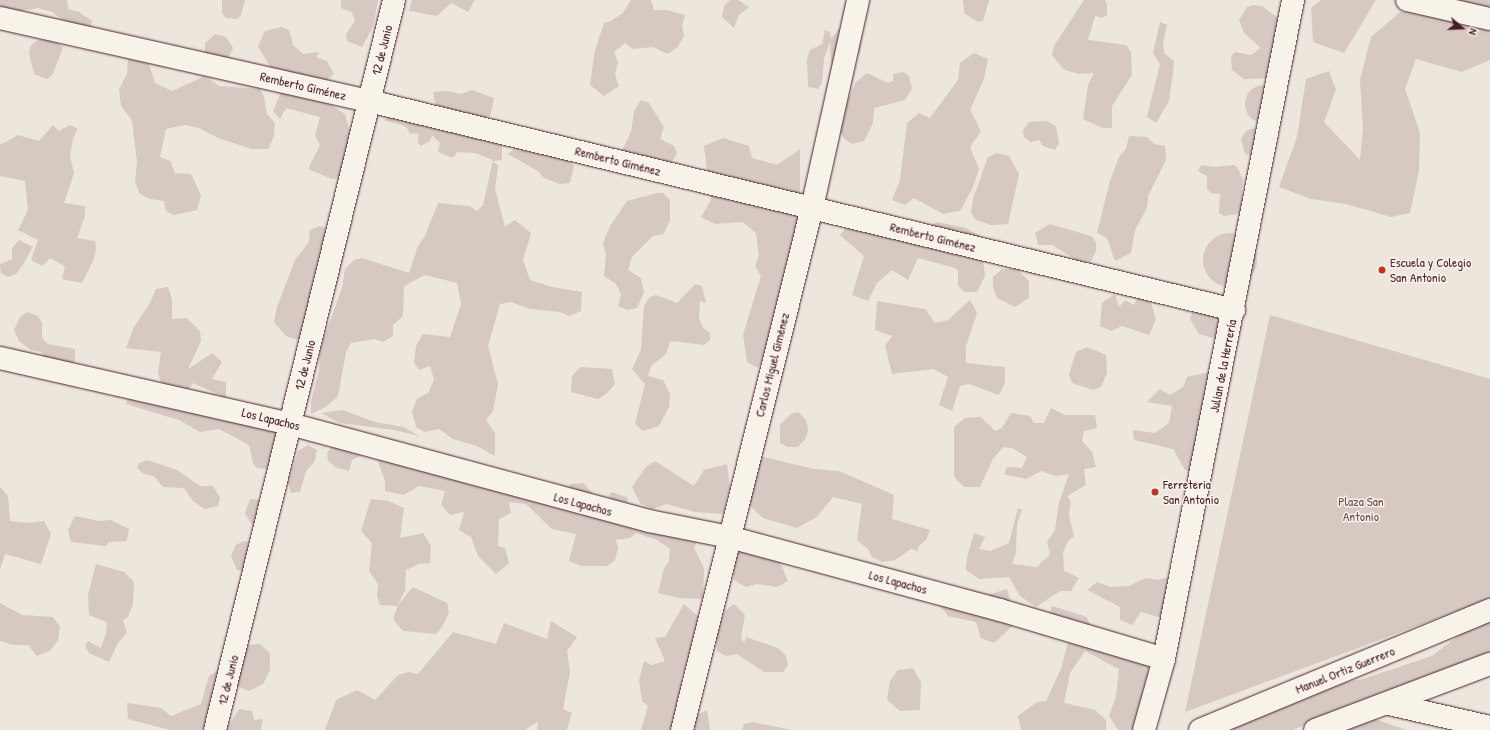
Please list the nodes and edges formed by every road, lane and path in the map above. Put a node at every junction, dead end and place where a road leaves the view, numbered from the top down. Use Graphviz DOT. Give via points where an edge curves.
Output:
graph roads {
  1 [pos="394,0"];
  2 [pos="858,0"];
  3 [pos="1293,0"];
  4 [pos="1407,0"];
  5 [pos="0,18"];
  6 [pos="1490,19"];
  7 [pos="369,101"];
  8 [pos="812,208"];
  9 [pos="1234,310"];
  10 [pos="0,358"];
  11 [pos="290,424"];
  12 [pos="729,536"];
  13 [pos="1490,610"];
  14 [pos="1164,659"];
  15 [pos="1490,664"];
  16 [pos="1389,704"];
  17 [pos="1490,727"];
  18 [pos="215,730"];
  19 [pos="682,730"];
  20 [pos="1144,730"];
  21 [pos="1200,730"];
  22 [pos="1315,730"];
  1 -- 7 [label="street, 12 de Junio"];
  2 -- 8 [label="street, Carlos Miguel Giménez"];
  3 -- 9 [label="street, Julian de la Herrería"];
  4 -- 6 [label="street"];
  5 -- 7 [label="street, Remberto Giménez"];
  7 -- 8 [label="street, Remberto Giménez"];
  7 -- 11 [label="street, 12 de Junio"];
  8 -- 9 [label="street, Remberto Giménez"];
  8 -- 12 [label="street, Carlos Miguel Giménez"];
  9 -- 14 [label="street, Julian de la Herrería"];
  10 -- 11 [label="street, Los Lapachos"];
  11 -- 12 [label="street, Los Lapachos" via="649,521"];
  11 -- 18 [label="street, 12 de Junio"];
  12 -- 14 [label="street, Los Lapachos" via="1000,610"];
  12 -- 19 [label="street, Carlos Miguel Giménez"];
  13 -- 21 [label="street, Manuel Ortiz Guerrero"];
  14 -- 20 [label="street, Julian de la Herrería"];
  15 -- 16 [label="street"];
  16 -- 17 [label="street"];
  16 -- 22 [label="street"];
}
